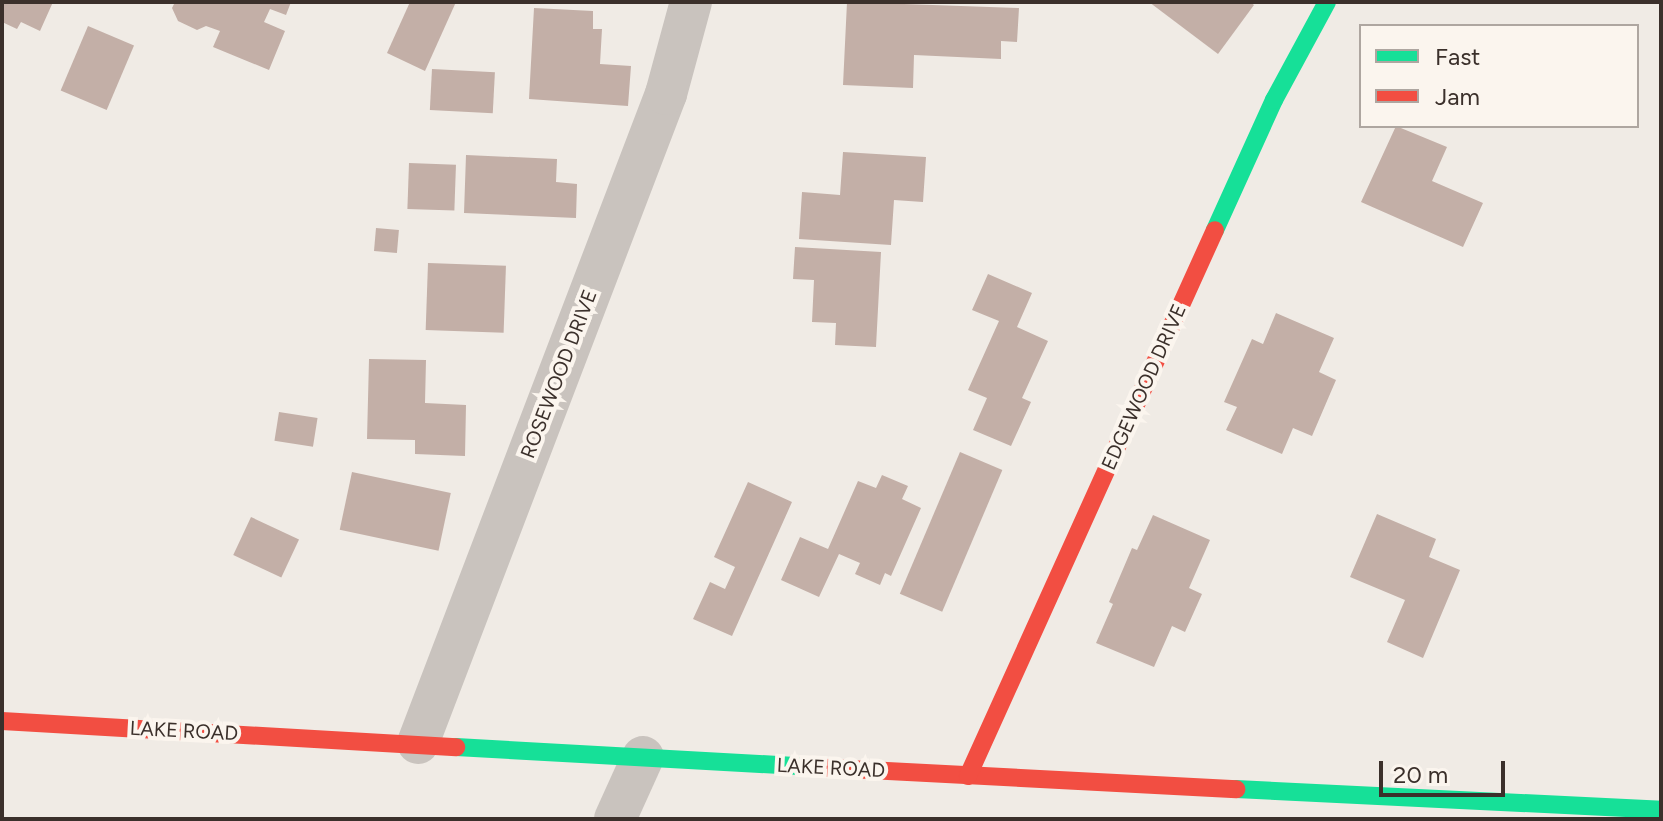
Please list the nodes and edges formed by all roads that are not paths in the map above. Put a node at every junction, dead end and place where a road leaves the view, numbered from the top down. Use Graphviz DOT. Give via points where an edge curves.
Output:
graph roads {
  1 [pos="691,2"];
  2 [pos="1327,2"];
  3 [pos="2,721"];
  4 [pos="418,743"];
  5 [pos="643,757"];
  6 [pos="968,776"];
  7 [pos="1661,810"];
  8 [pos="615,819"];
  1 -- 4 [label="street, ROSEWOOD DRIVE" via="666,94"];
  2 -- 6 [label="main road, EDGEWOOD DRIVE" via="1274,100"];
  3 -- 4 [label="main road, LAKE ROAD"];
  4 -- 5 [label="main road, LAKE ROAD"];
  5 -- 6 [label="main road, LAKE ROAD"];
  5 -- 8 [label="street"];
  6 -- 7 [label="main road, LAKE ROAD"];
}
